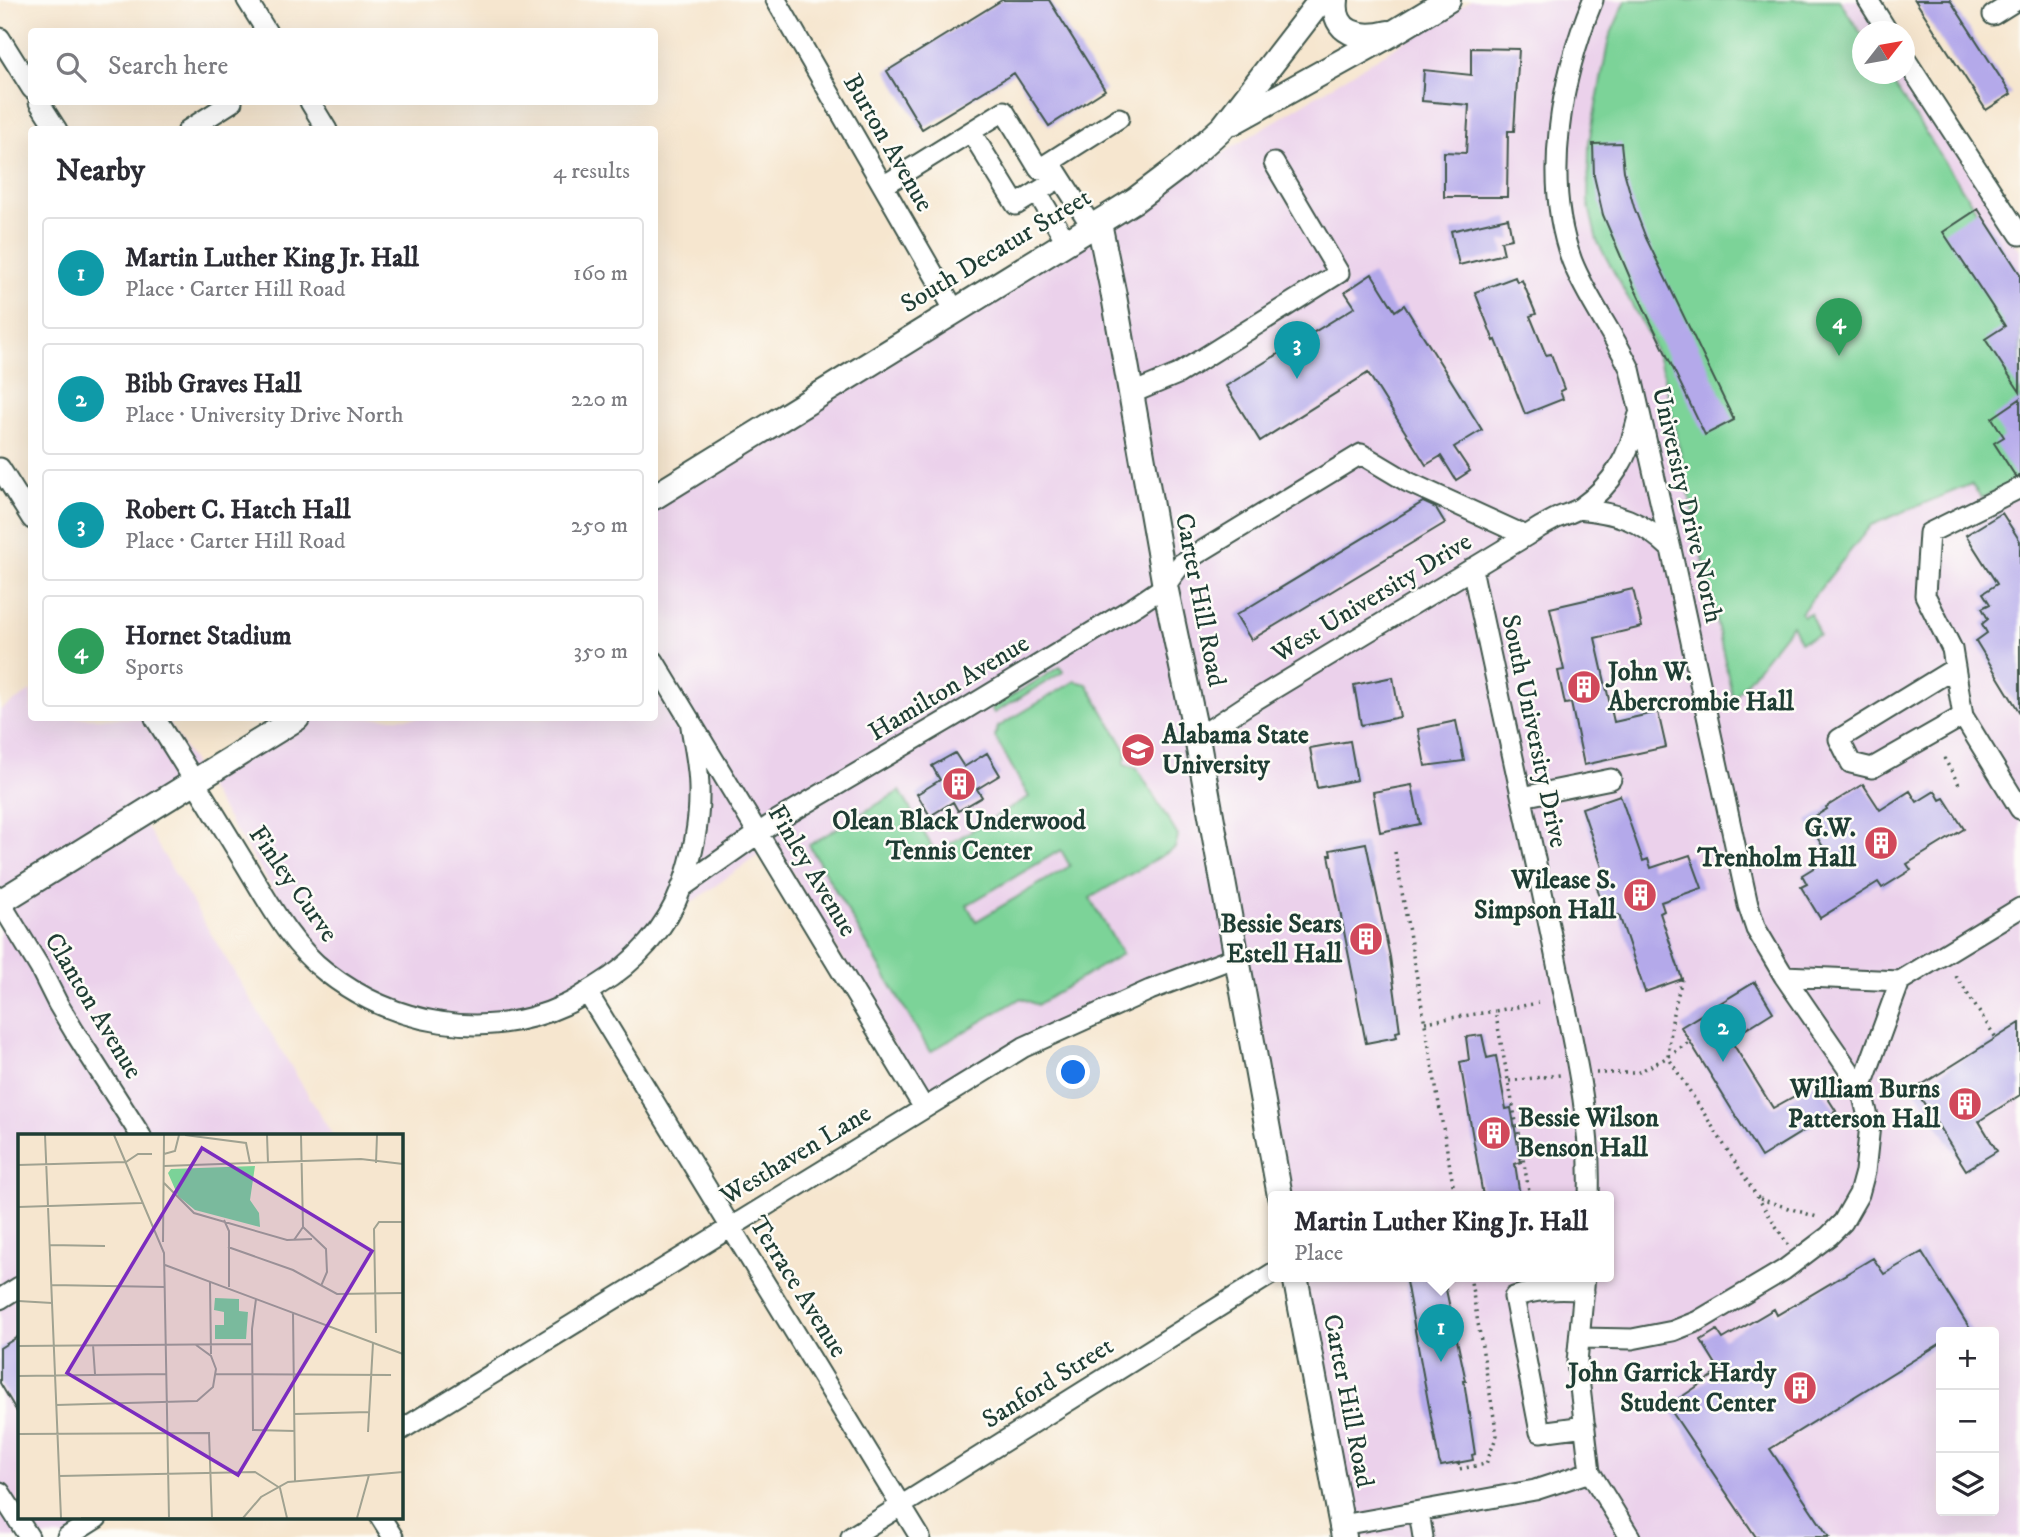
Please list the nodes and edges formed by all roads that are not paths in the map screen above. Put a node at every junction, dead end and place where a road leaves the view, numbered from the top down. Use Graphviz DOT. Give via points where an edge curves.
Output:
graph roads {
  1 [pos="247,0"];
  2 [pos="776,0"];
  3 [pos="1321,0"];
  4 [pos="1336,0"];
  5 [pos="1448,0"];
  6 [pos="1593,0"];
  7 [pos="1868,0"];
  8 [pos="2017,0"];
  9 [pos="1993,15"];
  10 [pos="1881,21"];
  11 [pos="264,28"];
  12 [pos="1396,31"];
  13 [pos="0,38"];
  14 [pos="1915,72"];
  15 [pos="28,83"];
  16 [pos="42,105"];
  17 [pos="227,105"];
  18 [pos="312,105"];
  19 [pos="1119,118"];
  20 [pos="55,126"];
  21 [pos="194,126"];
  22 [pos="325,126"];
  23 [pos="1223,127"];
  24 [pos="971,132"];
  25 [pos="1274,163"];
  26 [pos="1055,170"];
  27 [pos="883,186"];
  28 [pos="1037,192"];
  29 [pos="1096,225"];
  30 [pos="2020,235"];
  31 [pos="1067,243"];
  32 [pos="955,311"];
  33 [pos="1130,394"];
  34 [pos="1639,412"];
  35 [pos="0,468"];
  36 [pos="2020,488"];
  37 [pos="658,495"];
  38 [pos="1578,509"];
  39 [pos="28,513"];
  40 [pos="1526,536"];
  41 [pos="1671,549"];
  42 [pos="1472,568"];
  43 [pos="1165,586"];
  44 [pos="658,668"];
  45 [pos="1955,668"];
  46 [pos="1963,716"];
  47 [pos="690,720"];
  48 [pos="157,721"];
  49 [pos="292,721"];
  50 [pos="1197,738"];
  51 [pos="1611,779"];
  52 [pos="194,781"];
  53 [pos="1522,797"];
  54 [pos="2020,809"];
  55 [pos="759,834"];
  56 [pos="681,888"];
  57 [pos="0,902"];
  58 [pos="2020,908"];
  59 [pos="1236,957"];
  60 [pos="1784,976"];
  61 [pos="1900,981"];
  62 [pos="587,992"];
  63 [pos="1861,1088"];
  64 [pos="924,1108"];
  65 [pos="140,1134"];
  66 [pos="1279,1191"];
  67 [pos="1589,1191"];
  68 [pos="730,1227"];
  69 [pos="1268,1276"];
  70 [pos="1296,1282"];
  71 [pos="1585,1284"];
  72 [pos="18,1288"];
  73 [pos="0,1299"];
  74 [pos="1580,1338"];
  75 [pos="1585,1426"];
  76 [pos="402,1429"];
  77 [pos="1590,1472"];
  78 [pos="0,1492"];
  79 [pos="901,1506"];
  80 [pos="1419,1512"];
  81 [pos="18,1520"];
  82 [pos="18,1520"];
  83 [pos="94,1520"];
  84 [pos="382,1520"];
  85 [pos="1343,1531"];
  86 [pos="29,1537"];
  87 [pos="67,1537"];
  88 [pos="393,1537"];
  89 [pos="851,1537"];
  90 [pos="920,1537"];
  91 [pos="1423,1537"];
  92 [pos="1630,1537"];
  1 -- 11 [label="street"];
  2 -- 27 [label="street, Burton Avenue"];
  3 -- 23 [label="main road, South Decatur Street"];
  4 -- 12 [label="main road" via="1338,20 1356,34"];
  5 -- 12 [label="main road"];
  6 -- 34 [label="street, University Drive North" via="1562,109 1559,207 1572,261 1630,369"];
  7 -- 10 [label="street"];
  8 -- 9 [label="street"];
  12 -- 23 [label="main road"];
  13 -- 15 [label="street"];
  14 -- 30 [label="street"];
  16 -- 20 [label="street"];
  17 -- 21 [label="street"];
  18 -- 22 [label="street"];
  19 -- 26 [label="street"];
  23 -- 29 [label="main road, South Decatur Street" via="1180,166"];
  24 -- 26 [label="street" via="1004,111 1039,169"];
  24 -- 27 [label="street"];
  24 -- 28 [label="street" via="1016,205"];
  25 -- 33 [label="street" via="1339,273 1178,374"];
  26 -- 28 [label="street"];
  26 -- 29 [label="street"];
  27 -- 32 [label="street, Burton Avenue"];
  28 -- 31 [label="street"];
  29 -- 31 [label="main road, South Decatur Street"];
  29 -- 33 [label="main road, Carter Hill Road" via="1114,296"];
  31 -- 32 [label="main road, South Decatur Street"];
  32 -- 37 [label="main road, South Decatur Street"];
  33 -- 43 [label="main road, Carter Hill Road"];
  34 -- 38 [label="street, West University Drive" via="1627,455 1616,473"];
  34 -- 41 [label="street, University Drive North"];
  35 -- 39 [label="street"];
  36 -- 45 [label="street" via="1929,533 1925,595 1952,649"];
  38 -- 40 [label="street, West University Drive"];
  38 -- 41 [label="street" via="1636,522"];
  40 -- 42 [label="street, West University Drive"];
  40 -- 43 [label="street, Hamilton Avenue" via="1408,482 1361,454 1182,563"];
  41 -- 60 [label="street, University Drive North" via="1748,905 1756,929"];
  42 -- 50 [label="street, West University Drive"];
  42 -- 53 [label="street, South University Drive"];
  43 -- 50 [label="main road, Carter Hill Road"];
  43 -- 55 [label="street, Hamilton Avenue"];
  44 -- 47 [label="street, Finley Avenue"];
  45 -- 46 [label="street"];
  45 -- 46 [label="street" via="1839,739 1851,763 1872,768"];
  46 -- 54 [label="street"];
  47 -- 55 [label="street, Finley Avenue"];
  47 -- 56 [label="street, Finley Curve" via="699,786 698,824"];
  48 -- 52 [label="street, Finley Curve"];
  49 -- 52 [label="main road"];
  50 -- 59 [label="main road, Carter Hill Road"];
  51 -- 53 [label="street"];
  52 -- 57 [label="main road"];
  52 -- 62 [label="street, Finley Curve" via="296,943 326,972 369,1000 422,1019 484,1025 533,1017"];
  53 -- 67 [label="street, South University Drive" via="1579,1074"];
  55 -- 56 [label="street, Hamilton Avenue"];
  55 -- 64 [label="street, Finley Avenue"];
  56 -- 62 [label="street, Finley Curve" via="640,953"];
  57 -- 65 [label="street, Clanton Avenue"];
  58 -- 61 [label="street"];
  59 -- 64 [label="street, Westhaven Lane" via="1024,1046"];
  59 -- 66 [label="main road, Carter Hill Road"];
  60 -- 61 [label="street"];
  60 -- 63 [label="street, University Drive North"];
  61 -- 63 [label="street"];
  62 -- 68 [label="street, Terrace Avenue"];
  63 -- 74 [label="street" via="1870,1125 1866,1172 1851,1211 1829,1236 1784,1270 1698,1321 1632,1339"];
  64 -- 68 [label="street, Westhaven Lane"];
  68 -- 76 [label="street, Westhaven Lane"];
  68 -- 79 [label="street, Terrace Avenue"];
  69 -- 79 [label="street, Sanford Street"];
  70 -- 85 [label="main road, Carter Hill Road"];
  71 -- 74 [label="street"];
  71 -- 75 [label="street" via="1514,1297 1540,1432"];
  72 -- 73 [label="street"];
  74 -- 75 [label="street" via="1578,1385"];
  75 -- 77 [label="street"];
  77 -- 80 [label="street" via="1535,1490"];
  77 -- 92 [label="street"];
  78 -- 81 [label="street"];
  79 -- 89 [label="street, Sanford Street"];
  79 -- 90 [label="street, Terrace Avenue"];
  80 -- 85 [label="street"];
  80 -- 91 [label="street"];
  82 -- 86 [label="street"];
  83 -- 87 [label="street"];
  84 -- 88 [label="street"];
}
